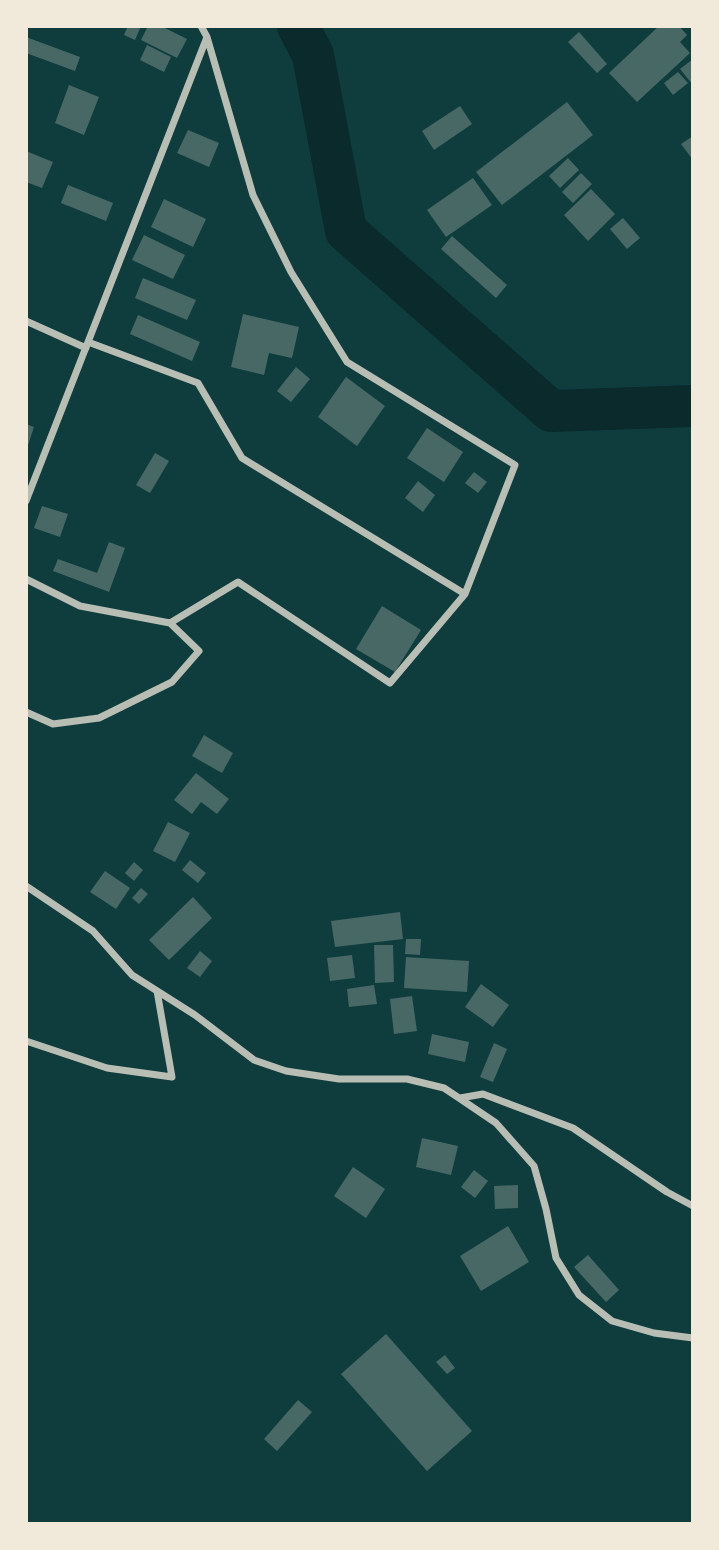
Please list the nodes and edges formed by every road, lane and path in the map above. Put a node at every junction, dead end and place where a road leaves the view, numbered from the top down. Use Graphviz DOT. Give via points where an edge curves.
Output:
graph roads {
  1 [pos="201,26"];
  2 [pos="207,37"];
  3 [pos="26,321"];
  4 [pos="87,345"];
  5 [pos="26,501"];
  6 [pos="26,579"];
  7 [pos="466,594"];
  8 [pos="170,623"];
  9 [pos="26,712"];
  10 [pos="26,886"];
  11 [pos="156,990"];
  12 [pos="26,1041"];
  13 [pos="459,1098"];
  14 [pos="693,1206"];
  15 [pos="693,1338"];
  1 -- 2 [label="street"];
  2 -- 4 [label="street"];
  2 -- 7 [label="street" via="253,195 291,272 347,362 515,465"];
  3 -- 4 [label="street"];
  4 -- 5 [label="street"];
  4 -- 7 [label="street" via="198,383 242,458"];
  6 -- 8 [label="street" via="80,606"];
  7 -- 8 [label="street" via="390,683 238,582"];
  8 -- 9 [label="street" via="199,651 172,682 99,718 53,724"];
  10 -- 11 [label="street" via="93,931 132,975"];
  11 -- 12 [label="street" via="172,1077 107,1069"];
  11 -- 13 [label="street" via="254,1060 286,1071 339,1079 407,1079 444,1088"];
  13 -- 14 [label="street" via="483,1094 573,1128"];
  13 -- 15 [label="street" via="496,1123 534,1166 556,1258 579,1295 612,1321"];
}
